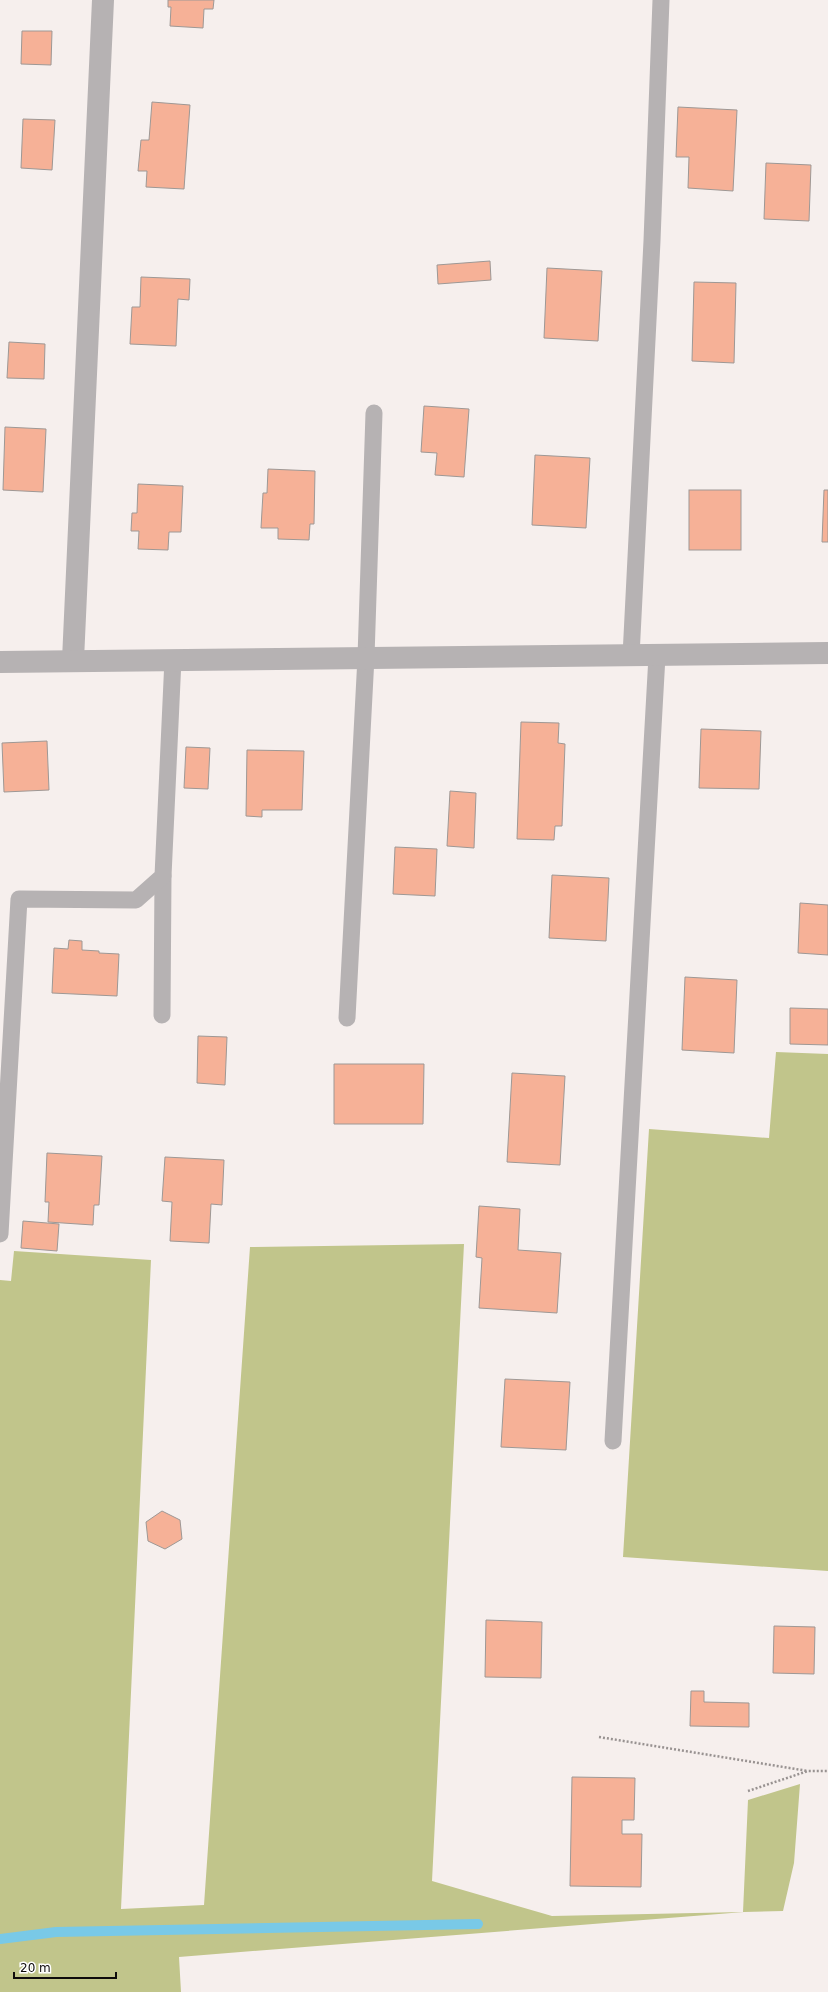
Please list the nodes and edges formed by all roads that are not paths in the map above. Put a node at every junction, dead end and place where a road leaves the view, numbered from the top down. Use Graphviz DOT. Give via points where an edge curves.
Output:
graph roads {
  1 [pos="103,0"];
  2 [pos="661,0"];
  3 [pos="374,413"];
  4 [pos="828,653"];
  5 [pos="632,656"];
  6 [pos="657,656"];
  7 [pos="366,657"];
  8 [pos="173,659"];
  9 [pos="72,660"];
  10 [pos="0,662"];
  11 [pos="163,876"];
  12 [pos="162,1015"];
  13 [pos="347,1018"];
  14 [pos="0,1234"];
  15 [pos="613,1441"];
  1 -- 9 [label="street"];
  2 -- 5 [label="lane"];
  3 -- 7 [label="lane"];
  4 -- 6 [label="street"];
  5 -- 6 [label="street"];
  5 -- 7 [label="street"];
  6 -- 15 [label="lane"];
  7 -- 8 [label="street"];
  7 -- 13 [label="lane"];
  8 -- 9 [label="street"];
  8 -- 11 [label="lane"];
  9 -- 10 [label="street"];
  11 -- 12 [label="lane"];
  11 -- 14 [label="lane" via="136,900 19,899"];
}
